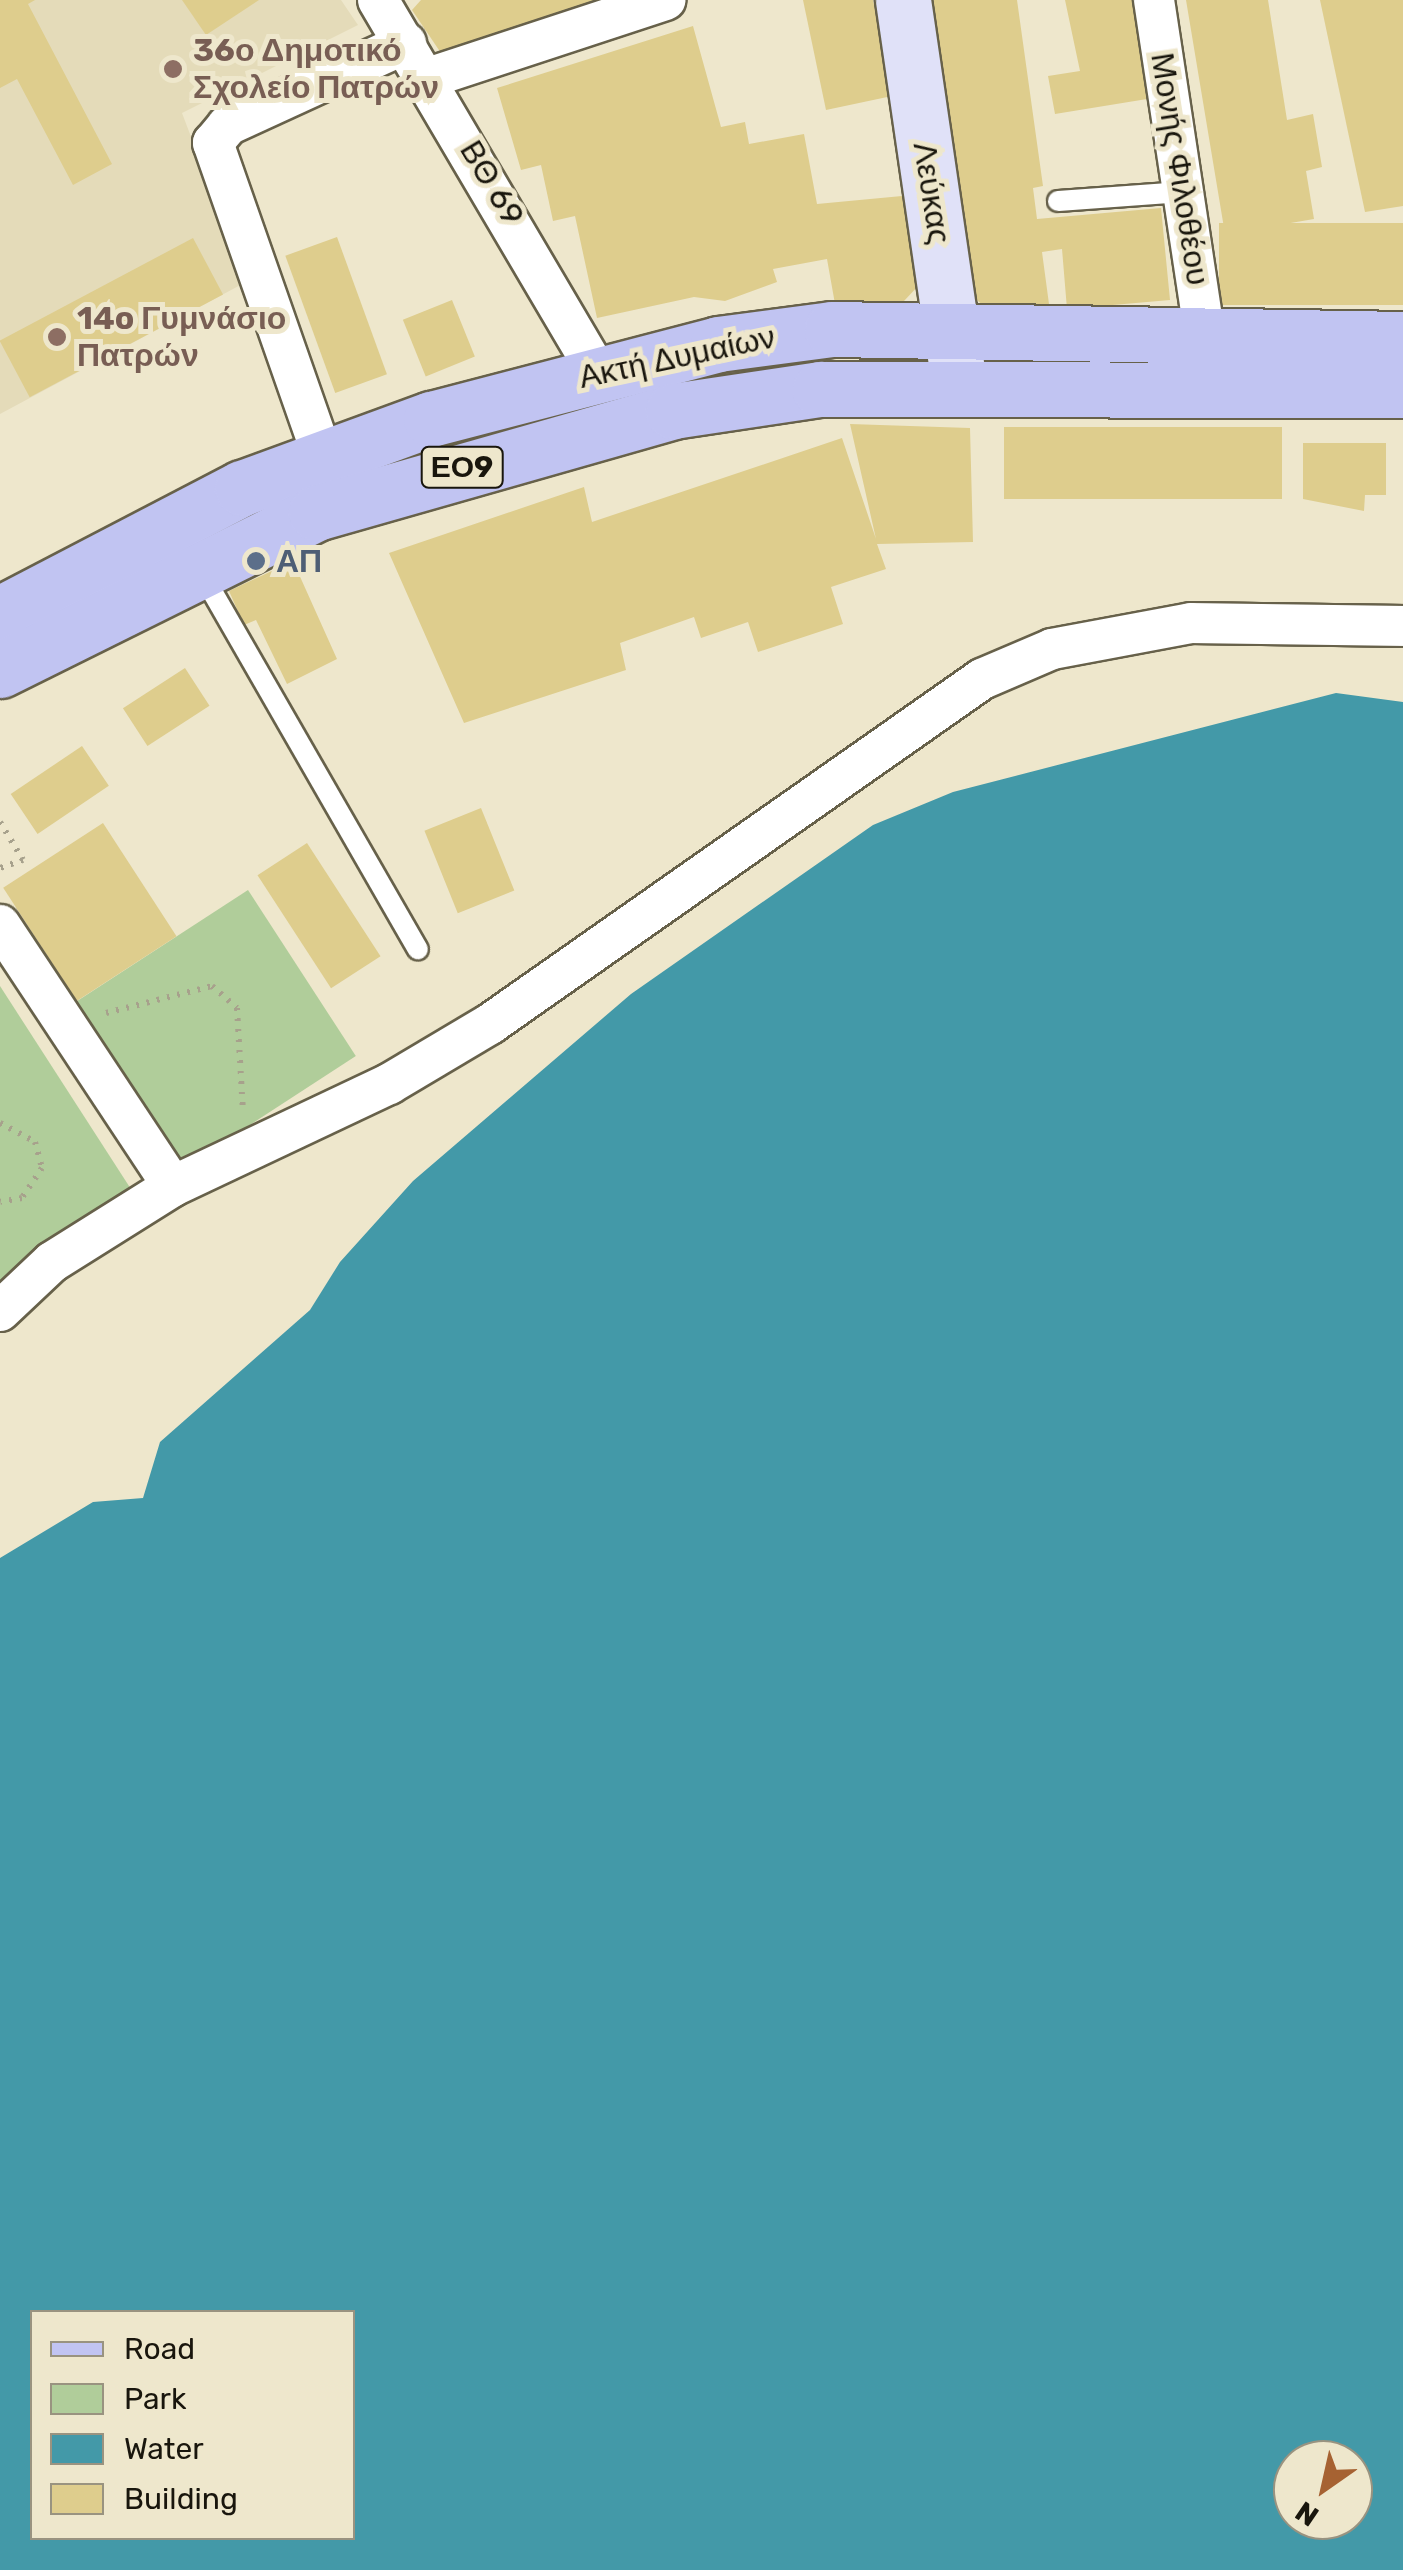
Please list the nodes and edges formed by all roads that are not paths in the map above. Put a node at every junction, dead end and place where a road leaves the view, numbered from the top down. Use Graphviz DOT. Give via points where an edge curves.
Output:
graph roads {
  1 [pos="378,0"];
  2 [pos="903,0"];
  3 [pos="1154,0"];
  4 [pos="658,1"];
  5 [pos="406,44"];
  6 [pos="428,78"];
  7 [pos="1183,192"];
  8 [pos="1058,201"];
  9 [pos="954,331"];
  10 [pos="1206,338"];
  11 [pos="1403,339"];
  12 [pos="598,372"];
  13 [pos="958,387"];
  14 [pos="1403,390"];
  15 [pos="323,457"];
  16 [pos="197,566"];
  17 [pos="0,614"];
  18 [pos="1403,626"];
  19 [pos="0,670"];
  20 [pos="0,925"];
  21 [pos="418,949"];
  22 [pos="172,1186"];
  23 [pos="0,1311"];
  1 -- 5 [label="street, ΒΘ 69"];
  2 -- 9 [label="street, Λεύκας"];
  3 -- 7 [label="street, Μονής Φιλοθέου"];
  4 -- 6 [label="street"];
  5 -- 6 [label="street, ΒΘ 69"];
  5 -- 15 [label="street" via="228,125 213,143"];
  6 -- 12 [label="street, ΒΘ 69"];
  7 -- 8 [label="lane"];
  7 -- 10 [label="street, Μονής Φιλοθέου"];
  9 -- 10 [label="main road, Ακτή Δυμαίων / ΕΟ9"];
  9 -- 12 [label="main road, Ακτή Δυμαίων / ΕΟ9" via="780,334"];
  9 -- 13 [label="street, Λεύκας"];
  10 -- 11 [label="main road, Ακτή Δυμαίων / ΕΟ9"];
  12 -- 15 [label="main road, Ακτή Δυμαίων / ΕΟ9"];
  13 -- 14 [label="main road, Ακτή Δυμαίων / ΕΟ9"];
  13 -- 16 [label="main road, Ακτή Δυμαίων / ΕΟ9" via="820,390 673,411 373,492"];
  15 -- 17 [label="main road, Ακτή Δυμαίων / ΕΟ9" via="165,524"];
  16 -- 19 [label="main road, Ακτή Δυμαίων / ΕΟ9"];
  16 -- 21 [label="lane"];
  18 -- 22 [label="street" via="1191,623 1052,649 982,679 490,1024 389,1084"];
  20 -- 22 [label="street"];
  22 -- 23 [label="street" via="52,1262"];
}
